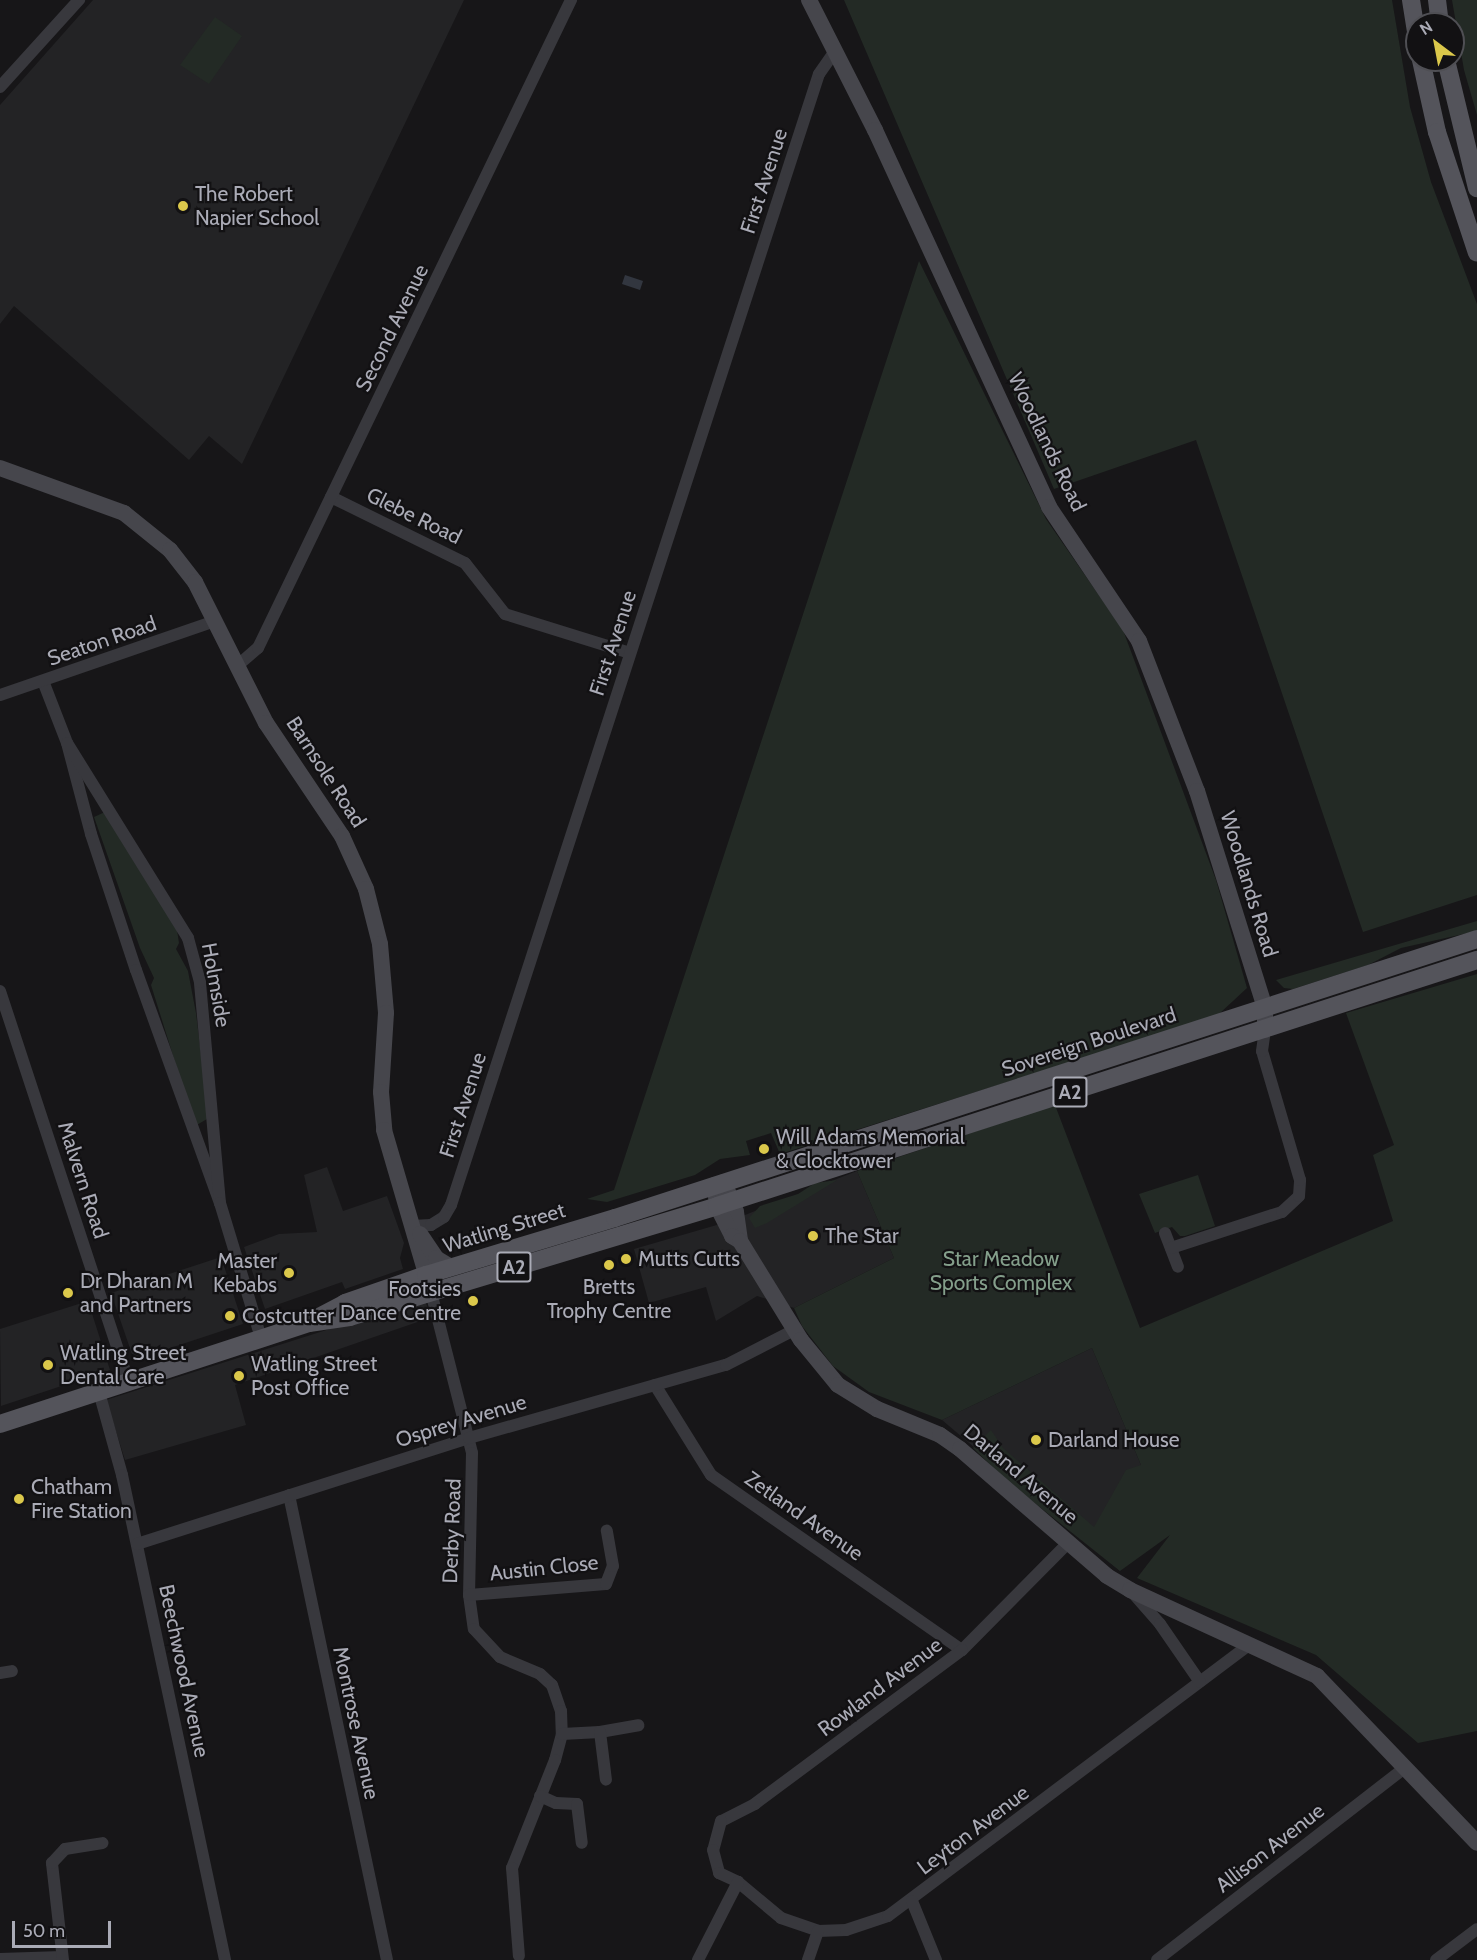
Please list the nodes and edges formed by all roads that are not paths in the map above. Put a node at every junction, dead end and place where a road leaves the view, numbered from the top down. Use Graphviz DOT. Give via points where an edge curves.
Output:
graph roads {
  1 [pos="79,0"];
  2 [pos="571,0"];
  3 [pos="809,0"];
  4 [pos="835,51"];
  5 [pos="1424,72"];
  6 [pos="1449,72"];
  7 [pos="0,87"];
  8 [pos="1477,188"];
  9 [pos="1477,253"];
  10 [pos="0,468"];
  11 [pos="331,497"];
  12 [pos="215,621"];
  13 [pos="630,653"];
  14 [pos="237,666"];
  15 [pos="43,681"];
  16 [pos="0,695"];
  17 [pos="68,743"];
  18 [pos="103,796"];
  19 [pos="83,805"];
  20 [pos="1477,939"];
  21 [pos="1477,960"];
  22 [pos="0,991"];
  23 [pos="1265,1008"];
  24 [pos="1265,1030"];
  25 [pos="215,1130"];
  26 [pos="195,1135"];
  27 [pos="720,1184"];
  28 [pos="220,1203"];
  29 [pos="725,1203"];
  30 [pos="412,1226"];
  31 [pos="1166,1233"];
  32 [pos="1171,1248"];
  33 [pos="1178,1267"];
  34 [pos="451,1268"];
  35 [pos="429,1283"];
  36 [pos="794,1330"];
  37 [pos="261,1338"];
  38 [pos="128,1381"];
  39 [pos="656,1386"];
  40 [pos="99,1392"];
  41 [pos="0,1425"];
  42 [pos="469,1438"];
  43 [pos="289,1495"];
  44 [pos="606,1531"];
  45 [pos="1068,1543"];
  46 [pos="137,1544"];
  47 [pos="1130,1590"];
  48 [pos="469,1595"];
  49 [pos="1250,1644"];
  50 [pos="962,1650"];
  51 [pos="1200,1682"];
  52 [pos="638,1725"];
  53 [pos="600,1732"];
  54 [pos="562,1734"];
  55 [pos="1406,1767"];
  56 [pos="606,1780"];
  57 [pos="540,1796"];
  58 [pos="103,1843"];
  59 [pos="582,1843"];
  60 [pos="1477,1843"];
  61 [pos="713,1850"];
  62 [pos="738,1882"];
  63 [pos="912,1901"];
  64 [pos="1477,1929"];
  65 [pos="818,1931"];
  66 [pos="519,1956"];
  67 [pos="62,1958"];
  68 [pos="0,1959"];
  69 [pos="225,1960"];
  70 [pos="387,1960"];
  71 [pos="698,1960"];
  72 [pos="808,1960"];
  73 [pos="936,1960"];
  74 [pos="1157,1960"];
  75 [pos="1436,1960"];
  1 -- 7 [label="street"];
  2 -- 11 [label="street, Second Avenue"];
  3 -- 4 [label="street, Woodlands Road"];
  4 -- 13 [label="street, First Avenue" via="819,74"];
  4 -- 23 [label="street, Woodlands Road" via="1049,507 1139,641 1197,791"];
  5 -- 9 [label="main road" via="1437,132"];
  6 -- 8 [label="main road"];
  10 -- 12 [label="street, Barnsole Road" via="124,513 170,550 195,582"];
  11 -- 13 [label="street, Glebe Road" via="465,562 505,614"];
  11 -- 14 [label="street, Second Avenue" via="258,648"];
  12 -- 14 [label="street, Barnsole Road"];
  12 -- 15 [label="street, Seaton Road"];
  13 -- 30 [label="street, First Avenue" via="451,1205 431,1225"];
  14 -- 30 [label="street, Barnsole Road" via="266,723 342,836 369,898 384,976 383,1123"];
  15 -- 16 [label="street, Seaton Road"];
  15 -- 17 [label="street, Holmside"];
  17 -- 18 [label="street, Holmside"];
  17 -- 19 [label="street, Holmside"];
  18 -- 19 [label="street"];
  18 -- 25 [label="street, Holmside" via="188,938 200,982"];
  19 -- 26 [label="street, Holmside"];
  20 -- 23 [label="main road, Sovereign Boulevard / A2"];
  21 -- 24 [label="main road, Sovereign Boulevard / A2"];
  22 -- 38 [label="street, Malvern Road"];
  23 -- 24 [label="street, Woodlands Road"];
  23 -- 27 [label="main road, Sovereign Boulevard / A2"];
  24 -- 29 [label="main road, Sovereign Boulevard / A2"];
  24 -- 32 [label="street" via="1262,1051 1300,1180 1299,1197 1282,1212"];
  25 -- 26 [label="street"];
  25 -- 28 [label="street, Holmside"];
  26 -- 28 [label="street, Holmside"];
  27 -- 29 [label="street, Darland Avenue"];
  27 -- 34 [label="main road, Watling Street / A2"];
  28 -- 37 [label="street, Holmside"];
  29 -- 35 [label="main road, Watling Street / A2"];
  29 -- 36 [label="street, Darland Avenue" via="742,1233 740,1241"];
  30 -- 34 [label="street, Barnsole Road" via="418,1228 436,1258"];
  30 -- 35 [label="street, Barnsole Road"];
  31 -- 32 [label="street"];
  32 -- 33 [label="street"];
  34 -- 35 [label="main road, Watling Street / A2"];
  35 -- 37 [label="main road, Watling Street / A2" via="345,1303 309,1323"];
  35 -- 42 [label="street, Derby Road"];
  36 -- 39 [label="street, Osprey Avenue" via="726,1365"];
  36 -- 45 [label="street, Darland Avenue" via="838,1385 867,1404 939,1435 960,1449"];
  37 -- 38 [label="main road, Watling Street / A2"];
  38 -- 40 [label="main road, Watling Street / A2"];
  39 -- 42 [label="street, Osprey Avenue"];
  39 -- 50 [label="street, Zetland Avenue" via="711,1475"];
  40 -- 41 [label="main road, Watling Street / A2"];
  40 -- 46 [label="street, Beechwood Avenue"];
  42 -- 43 [label="street, Osprey Avenue"];
  42 -- 48 [label="street, Derby Road" via="475,1473"];
  43 -- 46 [label="street, Osprey Avenue"];
  43 -- 70 [label="street, Montrose Avenue"];
  44 -- 48 [label="street, Austin Close" via="613,1566 606,1584"];
  45 -- 47 [label="street, Darland Avenue"];
  45 -- 50 [label="street, Rowland Avenue"];
  46 -- 69 [label="street, Beechwood Avenue"];
  47 -- 49 [label="street, Darland Avenue"];
  47 -- 51 [label="street, Darland Avenue" via="1160,1624"];
  48 -- 54 [label="street, Derby Road" via="474,1629 484,1644 500,1657 540,1674 552,1686 561,1711"];
  49 -- 51 [label="street, Leyton Avenue"];
  49 -- 55 [label="street, Darland Avenue" via="1329,1684"];
  50 -- 61 [label="street, Rowland Avenue" via="755,1804 721,1821"];
  51 -- 63 [label="street, Leyton Avenue"];
  52 -- 53 [label="street"];
  53 -- 54 [label="street"];
  53 -- 56 [label="street"];
  54 -- 57 [label="street, Derby Road"];
  55 -- 60 [label="street, Darland Avenue"];
  55 -- 74 [label="street, Allison Avenue"];
  57 -- 59 [label="street" via="556,1803 577,1804"];
  57 -- 66 [label="street, Derby Road" via="512,1868"];
  58 -- 67 [label="street" via="65,1848 52,1863"];
  61 -- 62 [label="street, Leyton Avenue" via="719,1873"];
  62 -- 65 [label="street, Leyton Avenue" via="780,1918"];
  62 -- 71 [label="street"];
  63 -- 65 [label="street, Leyton Avenue" via="867,1925"];
  63 -- 73 [label="street"];
  64 -- 75 [label="street"];
  65 -- 72 [label="street"];
  67 -- 68 [label="street"];
}
